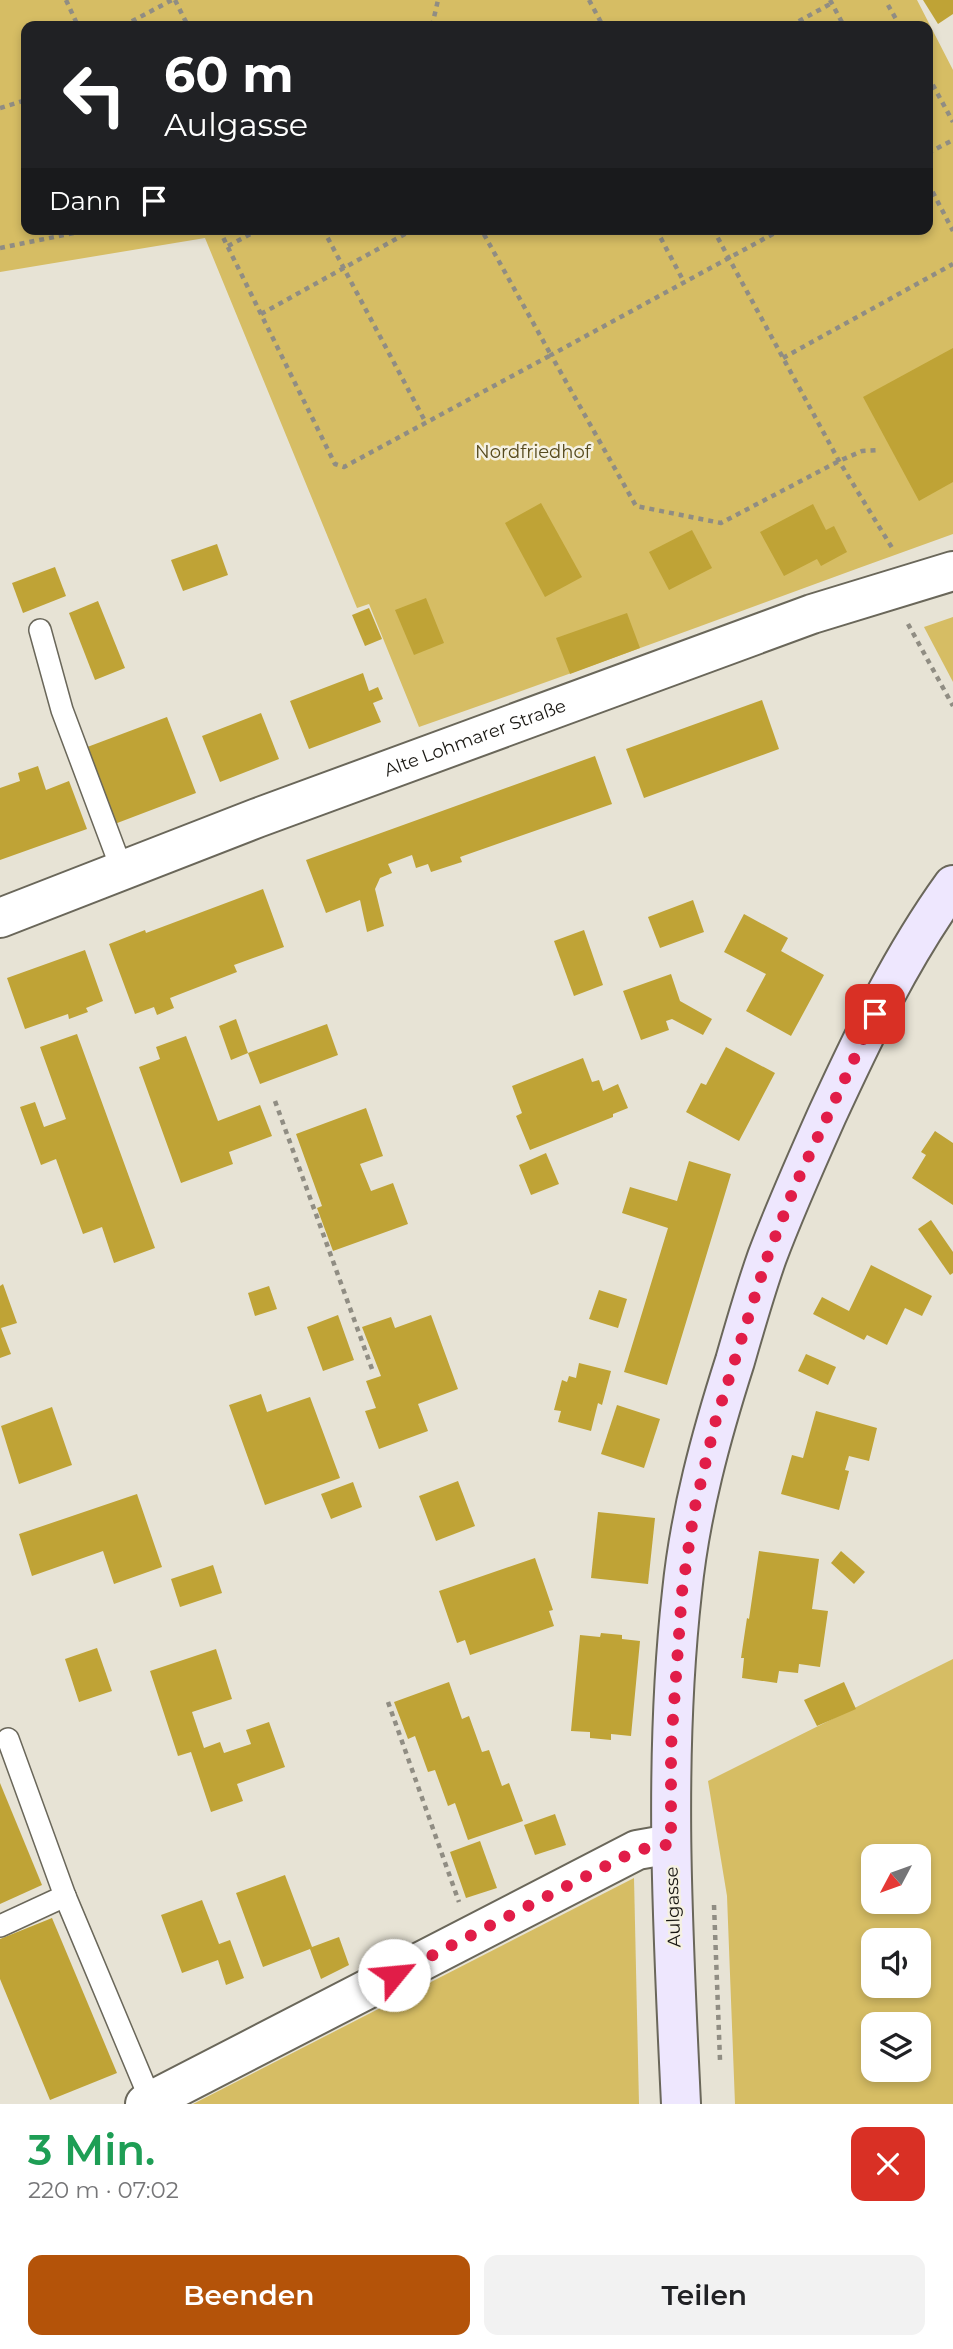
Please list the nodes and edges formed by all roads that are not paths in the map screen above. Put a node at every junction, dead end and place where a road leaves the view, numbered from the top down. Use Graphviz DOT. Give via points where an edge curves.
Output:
graph roads {
  1 [pos="953,571"];
  2 [pos="40,630"];
  3 [pos="122,870"];
  4 [pos="953,885"];
  5 [pos="0,918"];
  6 [pos="8,1739"];
  7 [pos="671,1844"];
  8 [pos="65,1896"];
  9 [pos="0,1926"];
  10 [pos="148,2103"];
  11 [pos="681,2104"];
  1 -- 3 [label="street, Alte Lohmarer Straße" via="894,572 812,614"];
  2 -- 3 [label="lane" via="61,710"];
  3 -- 5 [label="street, Alte Lohmarer Straße"];
  4 -- 7 [label="main road, Aulgasse" via="912,944 863,1037 795,1186 767,1258 715,1423 694,1511 682,1592 671,1747"];
  6 -- 8 [label="lane"];
  7 -- 10 [label="street" via="637,1850"];
  7 -- 11 [label="main road, Aulgasse"];
  8 -- 9 [label="lane"];
  8 -- 10 [label="lane"];
}
